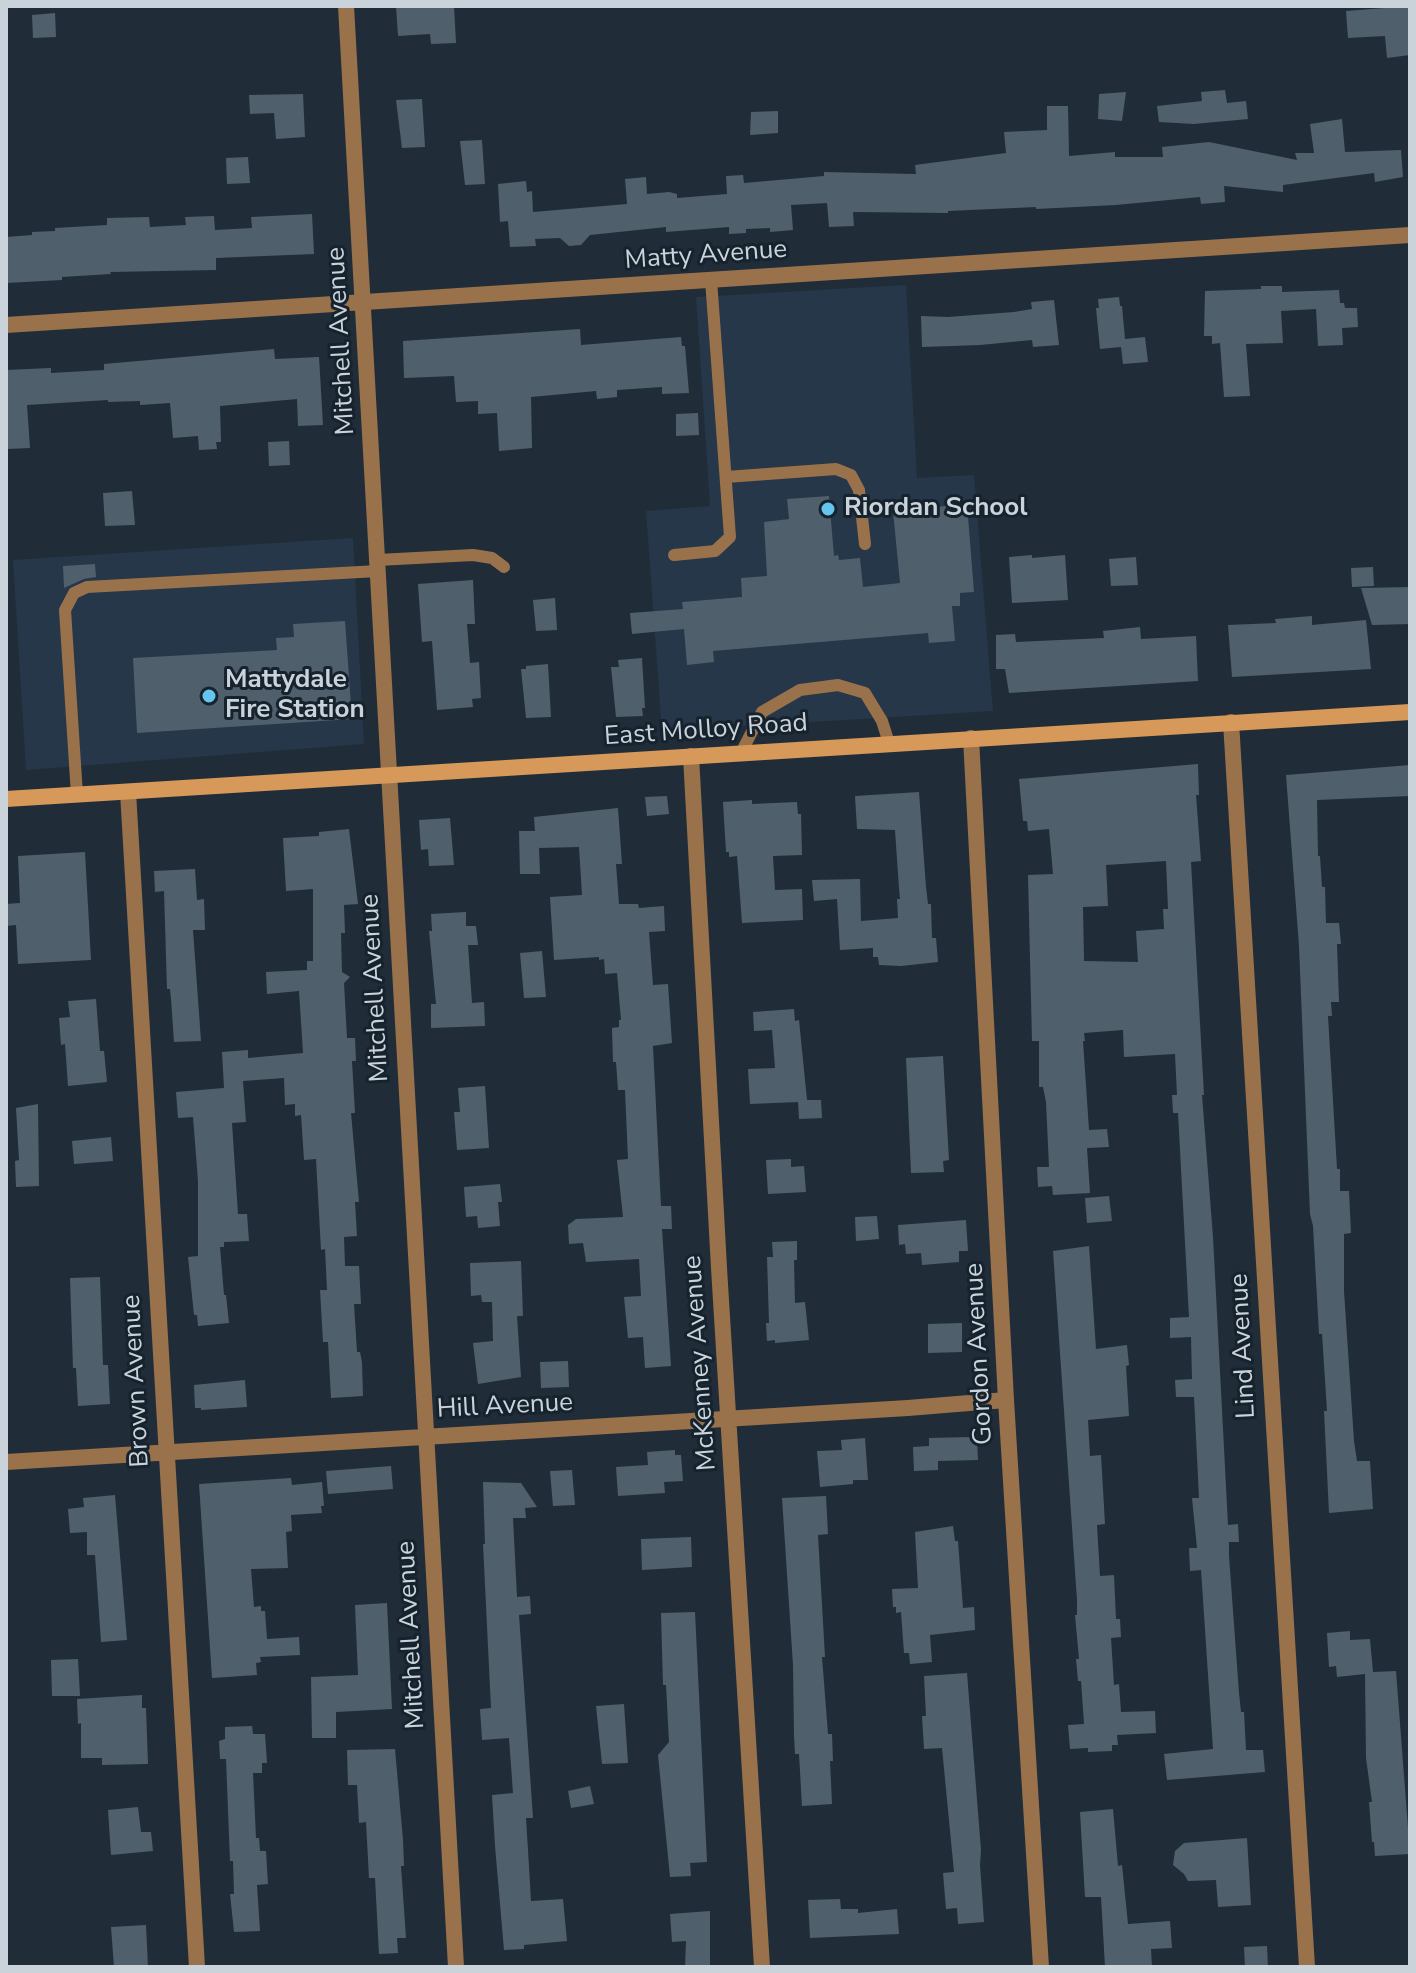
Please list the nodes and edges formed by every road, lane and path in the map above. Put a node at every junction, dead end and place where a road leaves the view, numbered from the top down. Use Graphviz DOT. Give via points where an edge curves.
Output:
graph roads {
  1 [pos="346,6"];
  2 [pos="1410,235"];
  3 [pos="711,280"];
  4 [pos="364,302"];
  5 [pos="6,325"];
  6 [pos="726,477"];
  7 [pos="865,544"];
  8 [pos="674,555"];
  9 [pos="378,566"];
  10 [pos="504,567"];
  11 [pos="1410,712"];
  12 [pos="1231,722"];
  13 [pos="971,738"];
  14 [pos="889,743"];
  15 [pos="741,753"];
  16 [pos="691,756"];
  17 [pos="388,775"];
  18 [pos="128,792"];
  19 [pos="77,795"];
  20 [pos="6,799"];
  21 [pos="1006,1400"];
  22 [pos="729,1418"];
  23 [pos="425,1436"];
  24 [pos="165,1452"];
  25 [pos="6,1462"];
  26 [pos="197,1967"];
  27 [pos="456,1967"];
  28 [pos="762,1967"];
  29 [pos="1041,1967"];
  30 [pos="1307,1967"];
  1 -- 4 [label="street, Mitchell Avenue"];
  2 -- 3 [label="street, Matty Avenue"];
  3 -- 4 [label="street, Matty Avenue"];
  3 -- 6 [label="lane"];
  4 -- 5 [label="street, Matty Avenue"];
  4 -- 9 [label="street, Mitchell Avenue"];
  6 -- 7 [label="lane" via="836,469 851,475 859,490"];
  6 -- 8 [label="lane" via="730,537 715,551"];
  9 -- 10 [label="lane" via="473,555 492,558"];
  9 -- 17 [label="street, Mitchell Avenue"];
  9 -- 19 [label="lane" via="87,587 74,593 65,610"];
  11 -- 12 [label="street, East Molloy Road"];
  12 -- 13 [label="street, East Molloy Road"];
  12 -- 30 [label="street, Lind Avenue"];
  13 -- 14 [label="street, East Molloy Road"];
  13 -- 21 [label="street, Gordon Avenue"];
  14 -- 15 [label="street, East Molloy Road"];
  14 -- 15 [label="lane" via="865,693 838,685 800,690 762,712"];
  15 -- 16 [label="street, East Molloy Road"];
  16 -- 17 [label="street, East Molloy Road"];
  16 -- 22 [label="street, McKenney Avenue"];
  17 -- 18 [label="street, East Molloy Road"];
  17 -- 23 [label="street, Mitchell Avenue"];
  18 -- 19 [label="street, East Molloy Road"];
  18 -- 24 [label="street, Brown Avenue"];
  19 -- 20 [label="street, East Molloy Road"];
  21 -- 22 [label="street, Hill Avenue"];
  21 -- 29 [label="street, Gordon Avenue"];
  22 -- 23 [label="street, Hill Avenue"];
  22 -- 28 [label="street, McKenney Avenue"];
  23 -- 24 [label="street, Hill Avenue"];
  23 -- 27 [label="street, Mitchell Avenue"];
  24 -- 25 [label="street, Hill Avenue"];
  24 -- 26 [label="street, Brown Avenue"];
}
